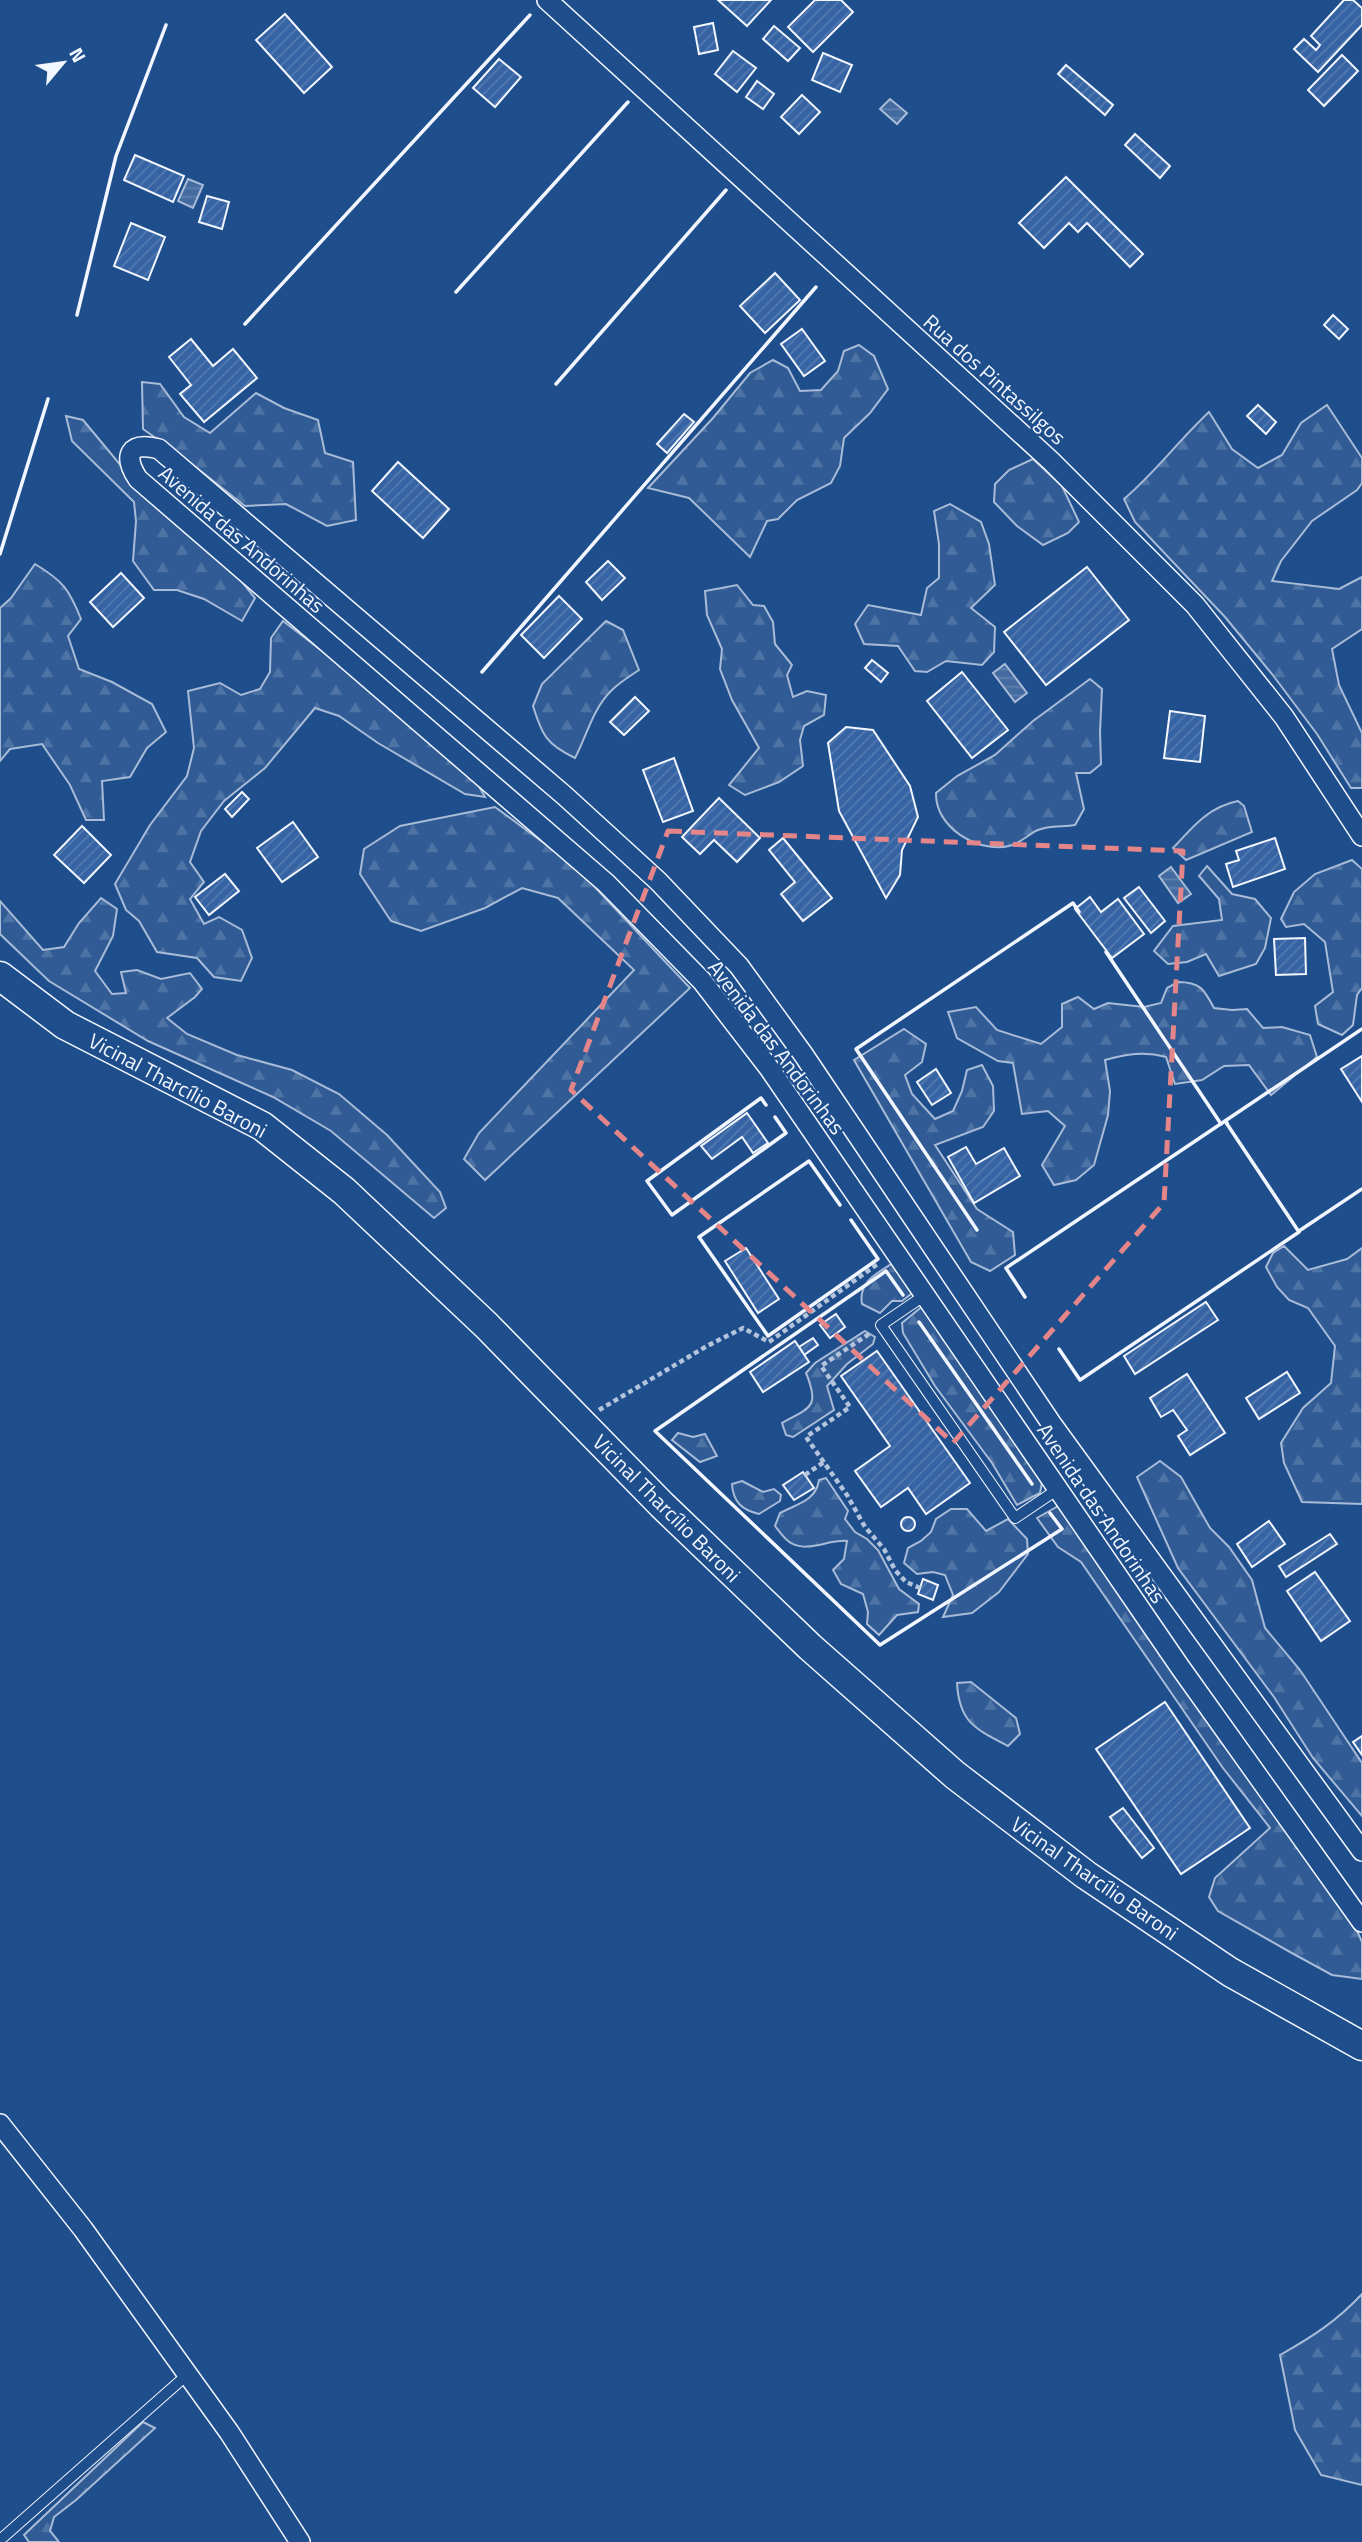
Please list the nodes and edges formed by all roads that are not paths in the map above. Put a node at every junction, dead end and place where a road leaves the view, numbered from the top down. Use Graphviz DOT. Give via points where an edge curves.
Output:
graph roads {
  1 [pos="547,0"];
  2 [pos="1362,836"];
  3 [pos="0,976"];
  4 [pos="925,1296"];
  5 [pos="1058,1489"];
  6 [pos="1362,1851"];
  7 [pos="1362,1922"];
  8 [pos="1355,2040"];
  9 [pos="0,2124"];
  10 [pos="188,2374"];
  11 [pos="0,2540"];
  12 [pos="300,2542"];
  1 -- 2 [label="street, Rua dos Pintassilgos" via="1051,461 1195,605 1284,717"];
  3 -- 8 [label="main road, Vicinal Tharcílio Baroni" via="65,1025 262,1126 344,1191 486,1325 662,1505 810,1647 955,1775 1097,1882 1230,1972"];
  4 -- 5 [label="street, Avenida das Andorinhas"];
  4 -- 5 [label="lane" via="881,1325 1016,1518"];
  4 -- 6 [label="street, Avenida das Andorinhas" via="769,1068 702,981 596,874 138,479 129,460 131,451 146,445 159,449 575,806 658,881 739,966 1051,1423"];
  5 -- 7 [label="street, Avenida das Andorinhas"];
  9 -- 10 [label="street"];
  10 -- 11 [label="lane"];
  10 -- 12 [label="street"];
}
